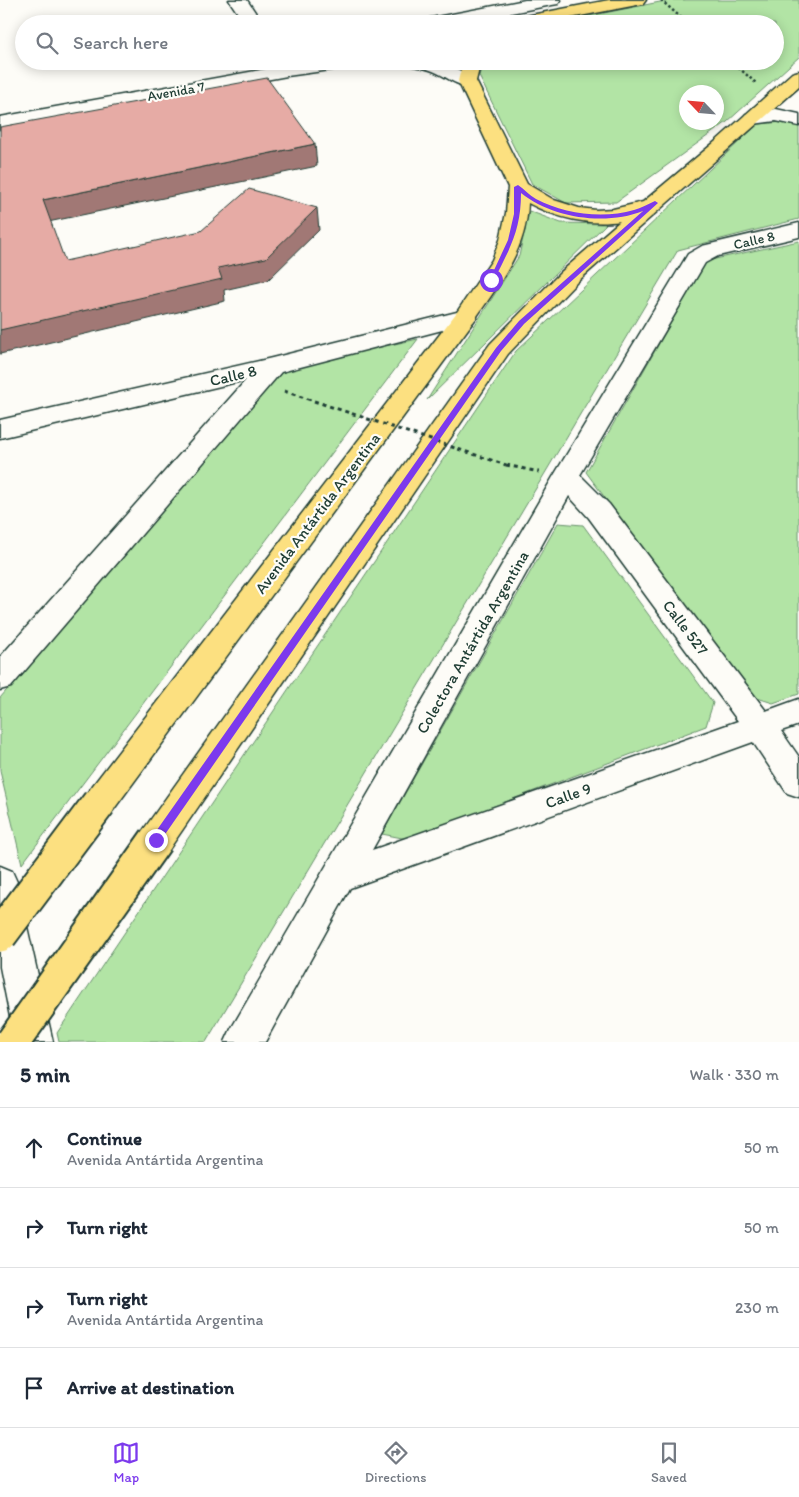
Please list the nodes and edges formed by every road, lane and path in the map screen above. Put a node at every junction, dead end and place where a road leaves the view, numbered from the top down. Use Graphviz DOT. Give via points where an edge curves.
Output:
graph roads {
  1 [pos="238,0"];
  2 [pos="552,0"];
  3 [pos="637,0"];
  4 [pos="661,0"];
  5 [pos="248,15"];
  6 [pos="473,15"];
  7 [pos="558,15"];
  8 [pos="678,15"];
  9 [pos="244,70"];
  10 [pos="252,70"];
  11 [pos="446,70"];
  12 [pos="470,70"];
  13 [pos="467,81"];
  14 [pos="794,82"];
  15 [pos="799,105"];
  16 [pos="0,111"];
  17 [pos="753,118"];
  18 [pos="799,120"];
  19 [pos="0,123"];
  20 [pos="518,187"];
  21 [pos="655,203"];
  22 [pos="799,230"];
  23 [pos="710,251"];
  24 [pos="465,317"];
  25 [pos="272,366"];
  26 [pos="314,401"];
  27 [pos="0,429"];
  28 [pos="506,466"];
  29 [pos="566,477"];
  30 [pos="0,678"];
  31 [pos="799,712"];
  32 [pos="760,726"];
  33 [pos="799,783"];
  34 [pos="336,878"];
  35 [pos="0,882"];
  36 [pos="0,935"];
  37 [pos="13,1042"];
  38 [pos="34,1042"];
  39 [pos="244,1042"];
  1 -- 5 [label="street"];
  2 -- 6 [label="street"];
  3 -- 7 [label="main road"];
  4 -- 8 [label="path"];
  9 -- 16 [label="street, Avenida 7"];
  10 -- 19 [label="street, Avenida 7"];
  11 -- 13 [label="street"];
  12 -- 13 [label="main road"];
  13 -- 20 [label="main road, Avenida Antártida Argentina"];
  14 -- 15 [label="street" via="792,96"];
  14 -- 17 [label="main road"];
  17 -- 18 [label="street" via="776,116"];
  17 -- 21 [label="main road"];
  20 -- 21 [label="main road" via="533,200 555,210 582,215 609,216 634,212"];
  20 -- 24 [label="main road, Avenida Antártida Argentina" via="517,214 511,240 491,280"];
  21 -- 37 [label="main road, bridge" via="522,322 498,349"];
  22 -- 23 [label="street, Calle 8"];
  23 -- 29 [label="street, Colectora Antártida Argentina" via="696,259"];
  24 -- 25 [label="street, Calle 8"];
  24 -- 36 [label="main road, Avenida Antártida Argentina, bridge"];
  25 -- 27 [label="street, Calle 8"];
  25 -- 30 [label="street"];
  26 -- 28 [label="path, bridge"];
  29 -- 32 [label="street, Calle 527" via="599,511"];
  29 -- 34 [label="street, Colectora Antártida Argentina"];
  31 -- 32 [label="street, Calle 9"];
  32 -- 33 [label="street, Calle 527"];
  32 -- 34 [label="street, Calle 9"];
  34 -- 39 [label="street, Colectora Antártida Argentina"];
  35 -- 38 [label="street"];
}
